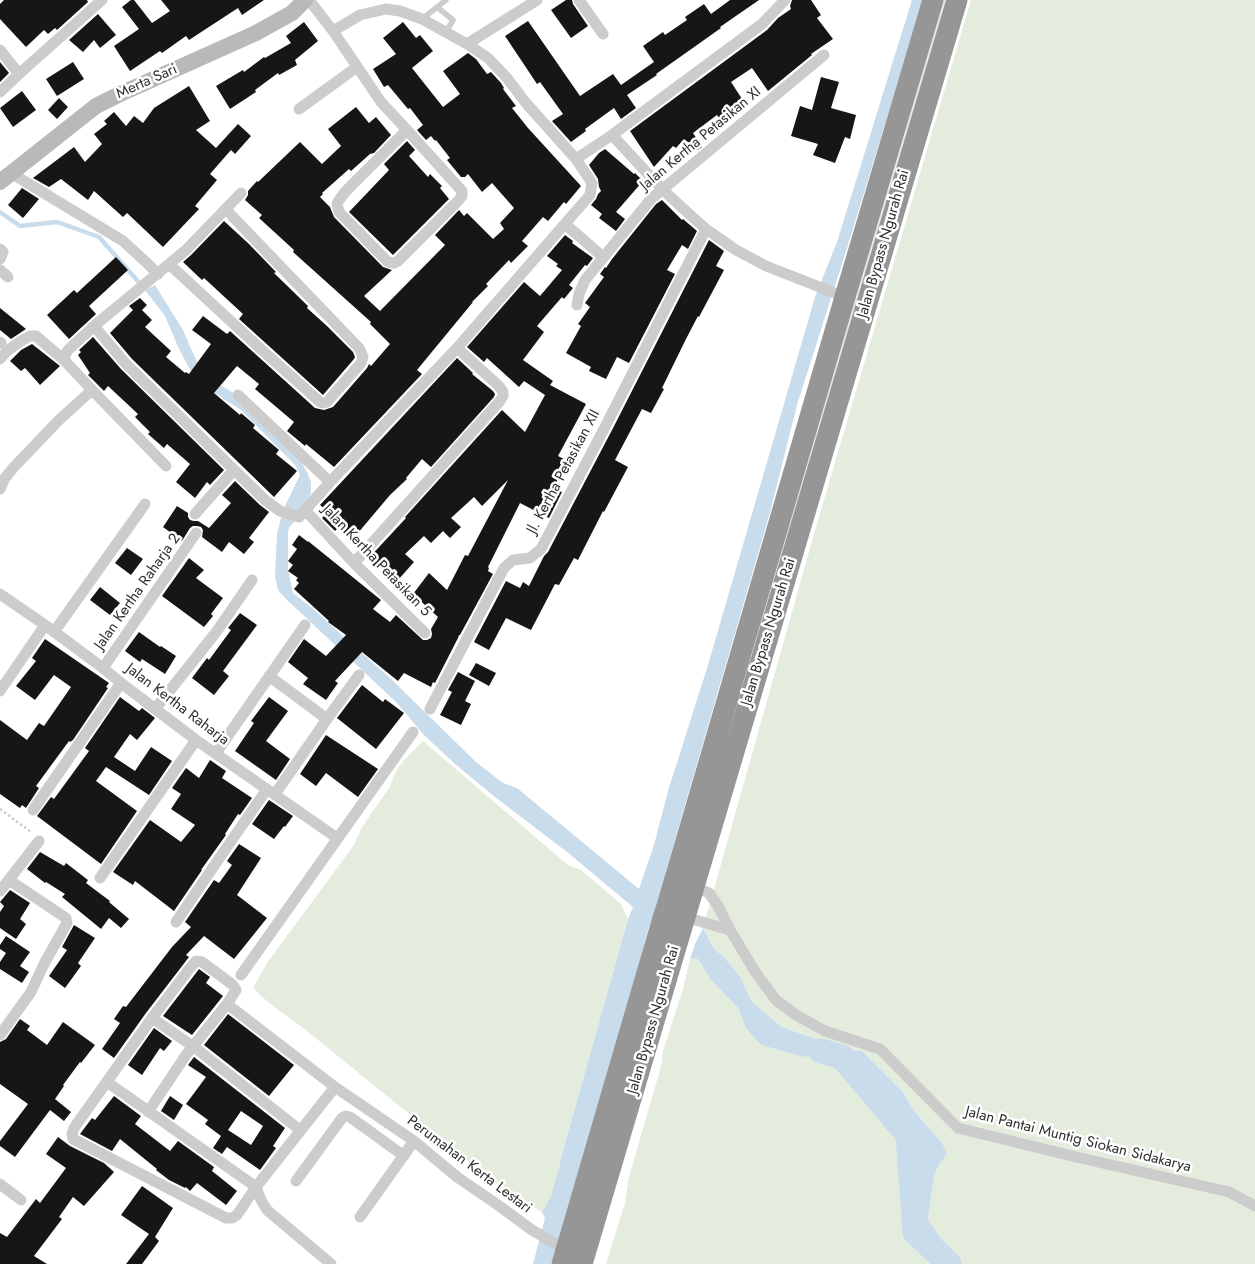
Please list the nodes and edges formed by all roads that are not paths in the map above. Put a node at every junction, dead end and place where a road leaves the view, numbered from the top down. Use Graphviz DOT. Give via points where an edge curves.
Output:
graph roads {
  1 [pos="102,0"];
  2 [pos="305,0"];
  3 [pos="309,0"];
  4 [pos="446,0"];
  5 [pos="537,0"];
  6 [pos="579,0"];
  7 [pos="785,0"];
  8 [pos="933,0"];
  9 [pos="957,0"];
  10 [pos="437,7"];
  11 [pos="422,19"];
  12 [pos="333,31"];
  13 [pos="446,32"];
  14 [pos="603,34"];
  15 [pos="466,44"];
  16 [pos="0,50"];
  17 [pos="824,55"];
  18 [pos="357,67"];
  19 [pos="19,74"];
  20 [pos="0,92"];
  21 [pos="299,109"];
  22 [pos="407,130"];
  23 [pos="612,136"];
  24 [pos="576,159"];
  25 [pos="6,177"];
  26 [pos="662,189"];
  27 [pos="241,193"];
  28 [pos="226,209"];
  29 [pos="565,224"];
  30 [pos="706,229"];
  31 [pos="0,249"];
  32 [pos="603,257"];
  33 [pos="0,259"];
  34 [pos="169,264"];
  35 [pos="149,281"];
  36 [pos="841,295"];
  37 [pos="577,305"];
  38 [pos="94,326"];
  39 [pos="457,348"];
  40 [pos="0,359"];
  41 [pos="65,361"];
  42 [pos="92,390"];
  43 [pos="238,395"];
  44 [pos="166,466"];
  45 [pos="234,470"];
  46 [pos="330,482"];
  47 [pos="0,489"];
  48 [pos="145,504"];
  49 [pos="195,514"];
  50 [pos="302,514"];
  51 [pos="196,533"];
  52 [pos="354,563"];
  53 [pos="252,580"];
  54 [pos="0,594"];
  55 [pos="304,625"];
  56 [pos="50,629"];
  57 [pos="425,633"];
  58 [pos="103,668"];
  59 [pos="359,675"];
  60 [pos="270,676"];
  61 [pos="121,683"];
  62 [pos="0,691"];
  63 [pos="156,708"];
  64 [pos="430,709"];
  65 [pos="327,719"];
  66 [pos="413,732"];
  67 [pos="196,740"];
  68 [pos="216,753"];
  69 [pos="271,792"];
  70 [pos="33,810"];
  71 [pos="337,838"];
  72 [pos="38,841"];
  73 [pos="100,878"];
  74 [pos="8,880"];
  75 [pos="693,886"];
  76 [pos="0,891"];
  77 [pos="678,915"];
  78 [pos="176,922"];
  79 [pos="730,930"];
  80 [pos="241,975"];
  81 [pos="228,1004"];
  82 [pos="152,1018"];
  83 [pos="0,1035"];
  84 [pos="194,1047"];
  85 [pos="106,1082"];
  86 [pos="334,1087"];
  87 [pos="148,1112"];
  88 [pos="300,1130"];
  89 [pos="414,1142"];
  90 [pos="404,1156"];
  91 [pos="296,1181"];
  92 [pos="0,1184"];
  93 [pos="256,1187"];
  94 [pos="21,1200"];
  95 [pos="1255,1206"];
  96 [pos="360,1217"];
  97 [pos="567,1256"];
  98 [pos="331,1264"];
  1 -- 19 [label="street"];
  2 -- 25 [label="street, Merta Sari" via="292,13 256,33 96,106"];
  3 -- 12 [label="street"];
  4 -- 10 [label="lane"];
  5 -- 15 [label="street"];
  6 -- 14 [label="street"];
  7 -- 23 [label="street" via="762,24"];
  8 -- 36 [label="highway, Jalan Bypass Ngurah Rai"];
  9 -- 75 [label="highway, Jalan Bypass Ngurah Rai"];
  10 -- 11 [label="lane"];
  10 -- 13 [label="lane" via="453,20"];
  11 -- 12 [label="street" via="386,9 360,14"];
  11 -- 13 [label="street"];
  12 -- 18 [label="street"];
  13 -- 15 [label="street"];
  15 -- 24 [label="street" via="488,58"];
  16 -- 19 [label="street"];
  17 -- 26 [label="street, Jalan Kertha Petasikan XI"];
  18 -- 21 [label="street"];
  18 -- 22 [label="street" via="381,102"];
  19 -- 20 [label="street"];
  22 -- 22 [label="street" via="462,191 462,196 394,263 388,262 339,212 337,204"];
  23 -- 24 [label="street"];
  23 -- 26 [label="street"];
  24 -- 29 [label="street" via="592,183 590,195"];
  25 -- 35 [label="street" via="123,242"];
  26 -- 30 [label="street"];
  26 -- 32 [label="street, Jalan Kertha Petasikan XI"];
  27 -- 28 [label="street"];
  28 -- 34 [label="street"];
  28 -- 34 [label="street" via="359,348 363,357 361,363 327,402 320,402"];
  29 -- 32 [label="street"];
  29 -- 39 [label="street"];
  30 -- 36 [label="street" via="766,266"];
  30 -- 64 [label="street, Jl. Kertha Petasikan XII" via="541,549 530,558 513,560 504,568"];
  31 -- 33 [label="street" via="3,252"];
  32 -- 37 [label="street, Jalan Kertha Petasikan XI" via="585,280"];
  34 -- 35 [label="street"];
  35 -- 38 [label="street"];
  36 -- 77 [label="highway, Jalan Bypass Ngurah Rai"];
  38 -- 41 [label="street" via="68,350"];
  38 -- 45 [label="street" via="126,364"];
  39 -- 46 [label="street"];
  39 -- 52 [label="street" via="498,385 503,396"];
  40 -- 41 [label="street" via="33,335"];
  41 -- 42 [label="street"];
  42 -- 44 [label="street"];
  42 -- 47 [label="street" via="14,467"];
  43 -- 46 [label="street"];
  45 -- 49 [label="street"];
  45 -- 50 [label="street" via="280,511"];
  46 -- 50 [label="street"];
  48 -- 56 [label="street"];
  50 -- 52 [label="street, Jalan Kertha Petasikan 5"];
  51 -- 58 [label="street, Jalan Kertha Raharja 2"];
  52 -- 57 [label="street, Jalan Kertha Petasikan 5"];
  53 -- 63 [label="street"];
  54 -- 56 [label="street, Jalan Kertha Raharja"];
  55 -- 60 [label="street"];
  56 -- 58 [label="street, Jalan Kertha Raharja"];
  56 -- 62 [label="street"];
  58 -- 61 [label="street, Jalan Kertha Raharja"];
  59 -- 65 [label="street"];
  60 -- 65 [label="street"];
  60 -- 68 [label="street"];
  61 -- 63 [label="street, Jalan Kertha Raharja"];
  61 -- 70 [label="street"];
  63 -- 67 [label="street, Jalan Kertha Raharja"];
  65 -- 69 [label="street"];
  66 -- 71 [label="street"];
  67 -- 68 [label="street, Jalan Kertha Raharja"];
  67 -- 73 [label="street"];
  68 -- 69 [label="street, Jalan Kertha Raharja"];
  69 -- 71 [label="street, Jalan Kertha Raharja"];
  69 -- 78 [label="street"];
  71 -- 80 [label="street"];
  72 -- 74 [label="street"];
  74 -- 76 [label="street"];
  74 -- 83 [label="street" via="66,918 67,923 31,992"];
  75 -- 77 [label="highway, Jalan Bypass Ngurah Rai"];
  75 -- 79 [label="street, Jalan Pantai Muntig Siokan Sidakarya" via="709,893"];
  77 -- 79 [label="street"];
  77 -- 97 [label="highway, Jalan Bypass Ngurah Rai" via="672,959"];
  77 -- 97 [label="highway, Jalan Bypass Ngurah Rai" via="663,918"];
  79 -- 95 [label="street, Jalan Pantai Muntig Siokan Sidakarya" via="776,1000 826,1031 880,1049 958,1128 1229,1192"];
  81 -- 82 [label="street" via="236,990 234,985 202,962 196,962"];
  81 -- 84 [label="street"];
  81 -- 86 [label="street, Perumahan Kerta Lestari"];
  82 -- 84 [label="street"];
  82 -- 85 [label="street"];
  84 -- 87 [label="street"];
  84 -- 88 [label="street"];
  85 -- 87 [label="street"];
  85 -- 93 [label="street" via="74,1128 73,1139 226,1218 236,1215"];
  86 -- 88 [label="street"];
  86 -- 89 [label="street, Perumahan Kerta Lestari"];
  87 -- 93 [label="street"];
  88 -- 93 [label="street"];
  89 -- 90 [label="street"];
  89 -- 97 [label="street, Perumahan Kerta Lestari"];
  90 -- 91 [label="street" via="346,1116"];
  90 -- 96 [label="street"];
  92 -- 94 [label="street"];
  93 -- 98 [label="street" via="267,1210"];
}
